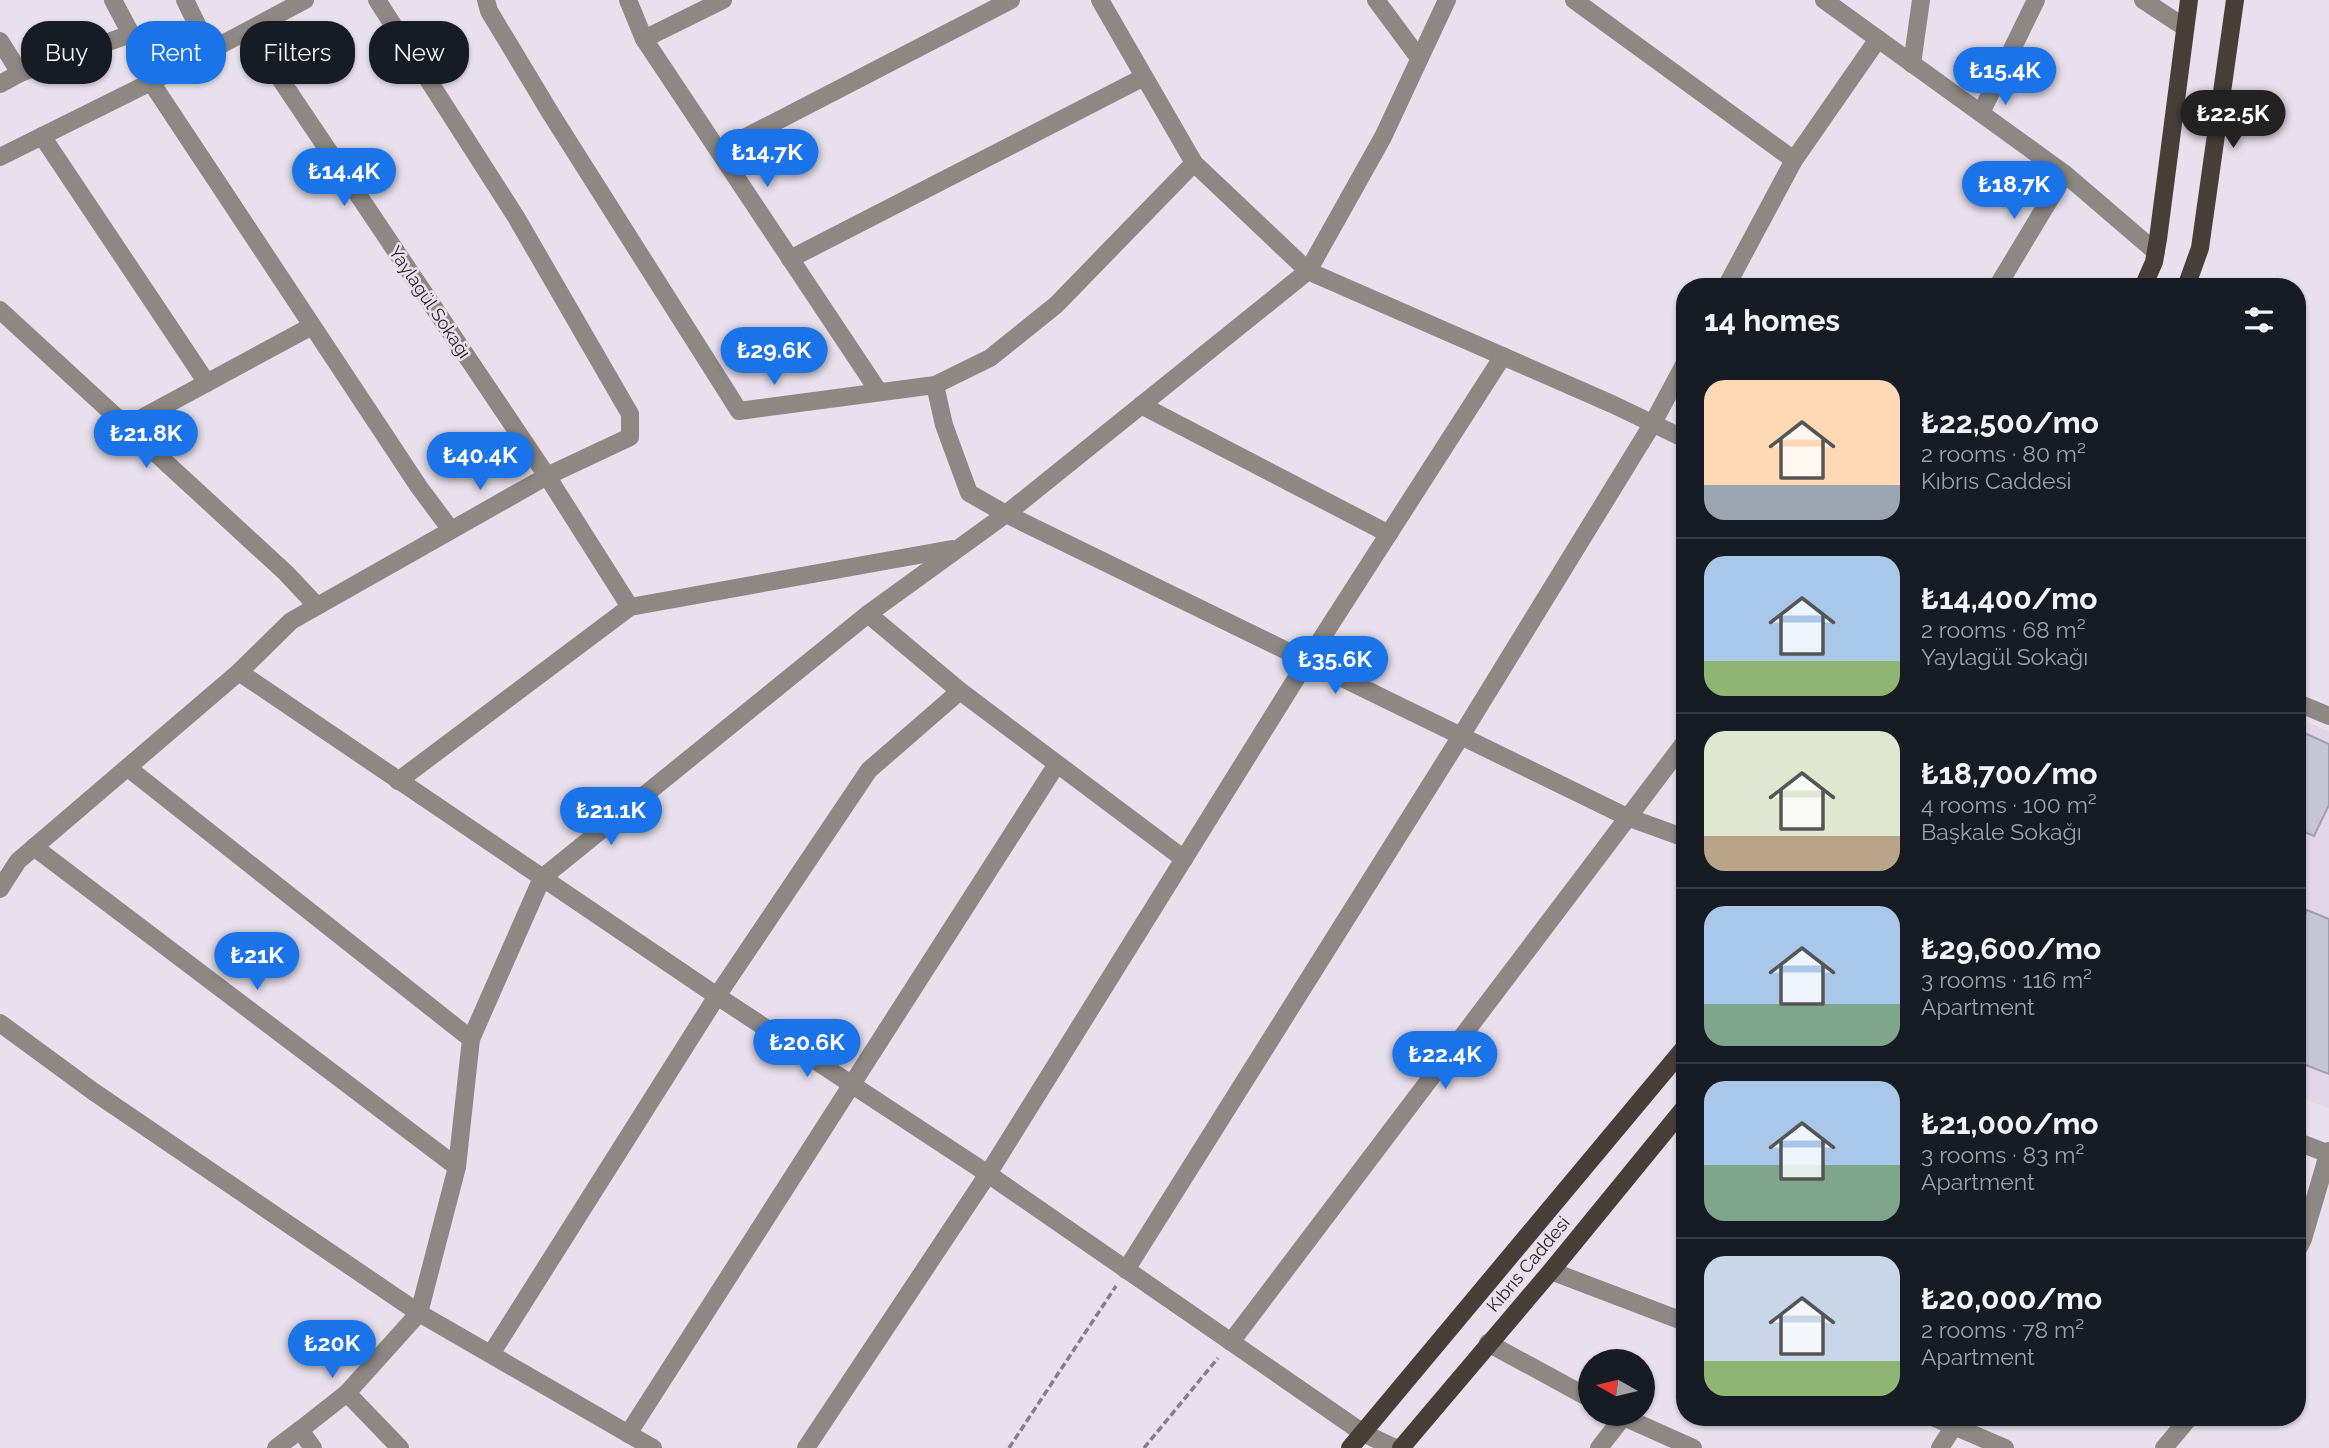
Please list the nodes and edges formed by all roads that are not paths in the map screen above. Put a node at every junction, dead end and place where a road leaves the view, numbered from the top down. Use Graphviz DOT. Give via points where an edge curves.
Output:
graph roads {
  1 [pos="113,0"];
  2 [pos="185,0"];
  3 [pos="377,0"];
  4 [pos="486,0"];
  5 [pos="628,0"];
  6 [pos="723,0"];
  7 [pos="1011,0"];
  8 [pos="1100,0"];
  9 [pos="1376,0"];
  10 [pos="1447,0"];
  11 [pos="1574,0"];
  12 [pos="1824,0"];
  13 [pos="1920,0"];
  14 [pos="2036,0"];
  15 [pos="2143,0"];
  16 [pos="2189,0"];
  17 [pos="2235,0"];
  18 [pos="301,1"];
  19 [pos="195,21"];
  20 [pos="266,21"];
  21 [pos="126,25"];
  22 [pos="2184,27"];
  23 [pos="126,36"];
  24 [pos="1878,39"];
  25 [pos="644,40"];
  26 [pos="0,41"];
  27 [pos="1419,58"];
  28 [pos="1912,64"];
  29 [pos="20,73"];
  30 [pos="1144,77"];
  31 [pos="0,84"];
  32 [pos="147,84"];
  33 [pos="152,84"];
  34 [pos="283,84"];
  35 [pos="1981,113"];
  36 [pos="42,136"];
  37 [pos="719,151"];
  38 [pos="0,157"];
  39 [pos="1794,160"];
  40 [pos="1194,163"];
  41 [pos="2065,174"];
  42 [pos="2156,252"];
  43 [pos="790,258"];
  44 [pos="1308,271"];
  45 [pos="1731,278"];
  46 [pos="2002,278"];
  47 [pos="2147,278"];
  48 [pos="2189,278"];
  49 [pos="0,310"];
  50 [pos="312,326"];
  51 [pos="1503,356"];
  52 [pos="1676,380"];
  53 [pos="207,383"];
  54 [pos="935,385"];
  55 [pos="879,392"];
  56 [pos="1141,405"];
  57 [pos="1653,423"];
  58 [pos="127,426"];
  59 [pos="1676,434"];
  60 [pos="547,476"];
  61 [pos="1006,514"];
  62 [pos="451,530"];
  63 [pos="1389,534"];
  64 [pos="959,548"];
  65 [pos="317,606"];
  66 [pos="630,607"];
  67 [pos="869,614"];
  68 [pos="1307,661"];
  69 [pos="239,672"];
  70 [pos="960,691"];
  71 [pos="2306,706"];
  72 [pos="2329,716"];
  73 [pos="1461,736"];
  74 [pos="1676,754"];
  75 [pos="1057,764"];
  76 [pos="128,768"];
  77 [pos="398,781"];
  78 [pos="1627,817"];
  79 [pos="1676,835"];
  80 [pos="34,847"];
  81 [pos="1184,859"];
  82 [pos="542,878"];
  83 [pos="0,888"];
  84 [pos="717,996"];
  85 [pos="0,1023"];
  86 [pos="471,1039"];
  87 [pos="1676,1057"];
  88 [pos="851,1085"];
  89 [pos="1676,1118"];
  90 [pos="2306,1145"];
  91 [pos="2329,1153"];
  92 [pos="457,1167"];
  93 [pos="988,1174"];
  94 [pos="2306,1229"];
  95 [pos="1126,1270"];
  96 [pos="1551,1271"];
  97 [pos="419,1313"];
  98 [pos="1676,1319"];
  99 [pos="1231,1342"];
  100 [pos="1488,1343"];
  101 [pos="491,1354"];
  102 [pos="1578,1392"];
  103 [pos="346,1393"];
  104 [pos="1613,1426"];
  105 [pos="1643,1426"];
  106 [pos="1953,1426"];
  107 [pos="1965,1426"];
  108 [pos="2182,1426"];
  109 [pos="300,1430"];
  110 [pos="1363,1433"];
  111 [pos="628,1434"];
  112 [pos="276,1448"];
  113 [pos="313,1448"];
  114 [pos="400,1448"];
  115 [pos="653,1448"];
  116 [pos="806,1448"];
  117 [pos="1350,1448"];
  118 [pos="1395,1448"];
  119 [pos="1401,1448"];
  120 [pos="1598,1448"];
  121 [pos="1693,1448"];
  122 [pos="1940,1448"];
  123 [pos="2005,1448"];
  124 [pos="2164,1448"];
  1 -- 21 [label="street"];
  2 -- 19 [label="street"];
  3 -- 60 [label="street" via="516,217 630,414 630,437"];
  4 -- 55 [label="street" via="551,114 740,411"];
  5 -- 25 [label="street"];
  6 -- 25 [label="street"];
  7 -- 37 [label="street"];
  8 -- 30 [label="street"];
  9 -- 27 [label="street"];
  10 -- 27 [label="street"];
  11 -- 39 [label="street"];
  12 -- 24 [label="street"];
  13 -- 28 [label="street"];
  14 -- 35 [label="street"];
  15 -- 22 [label="street"];
  16 -- 22 [label="main road"];
  17 -- 48 [label="main road" via="2200,248"];
  18 -- 20 [label="street"];
  22 -- 42 [label="main road"];
  23 -- 29 [label="street"];
  24 -- 28 [label="street"];
  24 -- 39 [label="street"];
  25 -- 37 [label="street"];
  26 -- 29 [label="street"];
  27 -- 44 [label="street" via="1383,137"];
  28 -- 35 [label="street"];
  29 -- 31 [label="street"];
  30 -- 40 [label="street"];
  30 -- 43 [label="street"];
  32 -- 36 [label="street"];
  33 -- 50 [label="street"];
  34 -- 60 [label="street, Yaylagül Sokağı"];
  35 -- 41 [label="street"];
  36 -- 38 [label="street"];
  36 -- 53 [label="street"];
  37 -- 43 [label="street"];
  39 -- 45 [label="street"];
  40 -- 44 [label="street"];
  40 -- 54 [label="street" via="1056,305 990,358"];
  41 -- 42 [label="street"];
  41 -- 46 [label="street"];
  42 -- 47 [label="main road"];
  43 -- 55 [label="street"];
  44 -- 51 [label="street"];
  44 -- 56 [label="street"];
  49 -- 58 [label="street"];
  50 -- 53 [label="street"];
  50 -- 62 [label="street"];
  51 -- 57 [label="street"];
  51 -- 63 [label="street"];
  52 -- 57 [label="street"];
  53 -- 58 [label="street"];
  54 -- 55 [label="street"];
  54 -- 61 [label="street" via="969,493"];
  56 -- 61 [label="street"];
  56 -- 63 [label="street"];
  57 -- 59 [label="street"];
  57 -- 73 [label="street"];
  58 -- 65 [label="street"];
  60 -- 62 [label="street"];
  60 -- 66 [label="street, Yaylagül Sokağı"];
  61 -- 64 [label="street"];
  61 -- 68 [label="street"];
  62 -- 65 [label="street"];
  63 -- 68 [label="street"];
  64 -- 66 [label="street"];
  64 -- 67 [label="street"];
  65 -- 69 [label="street" via="291,621"];
  66 -- 77 [label="street"];
  67 -- 70 [label="street"];
  67 -- 82 [label="street"];
  68 -- 73 [label="street"];
  68 -- 81 [label="street"];
  69 -- 76 [label="street"];
  69 -- 77 [label="street"];
  70 -- 75 [label="street"];
  70 -- 84 [label="street" via="869,770"];
  71 -- 72 [label="street"];
  73 -- 78 [label="street"];
  73 -- 95 [label="street"];
  74 -- 78 [label="street"];
  75 -- 81 [label="street"];
  75 -- 88 [label="street"];
  76 -- 80 [label="street"];
  76 -- 86 [label="street"];
  77 -- 82 [label="street"];
  78 -- 79 [label="street"];
  78 -- 99 [label="street"];
  80 -- 83 [label="street"];
  80 -- 92 [label="street"];
  81 -- 93 [label="street"];
  82 -- 84 [label="street"];
  82 -- 86 [label="street"];
  84 -- 88 [label="street"];
  84 -- 101 [label="street"];
  85 -- 97 [label="street" via="94,1093"];
  86 -- 92 [label="street"];
  87 -- 110 [label="main road"];
  88 -- 93 [label="street"];
  88 -- 111 [label="street"];
  89 -- 96 [label="main road, Kıbrıs Caddesi"];
  90 -- 91 [label="street"];
  91 -- 94 [label="street"];
  92 -- 97 [label="street"];
  93 -- 95 [label="street"];
  93 -- 116 [label="street"];
  95 -- 99 [label="street"];
  96 -- 98 [label="street"];
  96 -- 100 [label="main road, Kıbrıs Caddesi"];
  97 -- 101 [label="street"];
  97 -- 103 [label="street"];
  99 -- 110 [label="street"];
  100 -- 102 [label="street"];
  100 -- 119 [label="main road, Kıbrıs Caddesi"];
  101 -- 111 [label="street"];
  103 -- 109 [label="street"];
  103 -- 114 [label="street"];
  104 -- 120 [label="street"];
  105 -- 121 [label="street"];
  106 -- 122 [label="street"];
  107 -- 123 [label="street"];
  108 -- 124 [label="street"];
  109 -- 112 [label="street"];
  109 -- 113 [label="street"];
  110 -- 117 [label="main road"];
  110 -- 118 [label="street"];
  111 -- 115 [label="street"];
}
